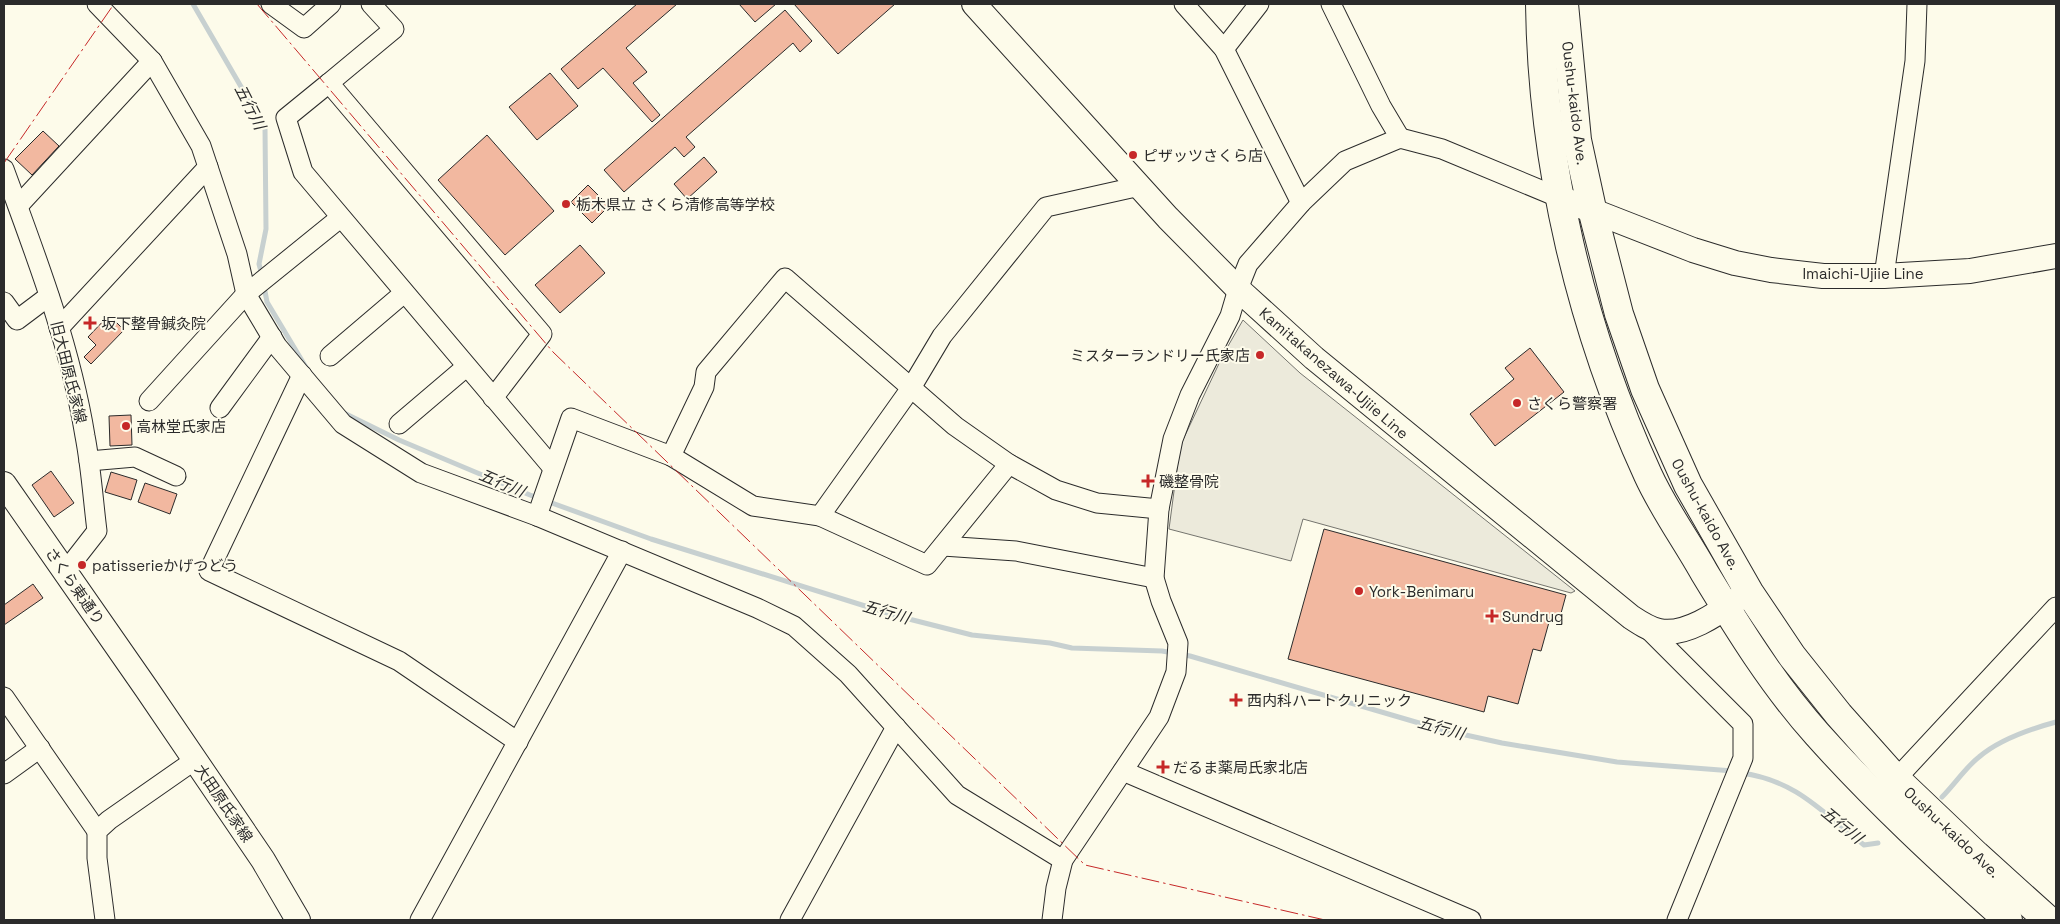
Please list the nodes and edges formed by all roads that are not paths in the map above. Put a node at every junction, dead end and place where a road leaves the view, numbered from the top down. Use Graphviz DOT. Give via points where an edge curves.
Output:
graph roads {
  1 [pos="97,4"];
  2 [pos="271,4"];
  3 [pos="330,4"];
  4 [pos="371,4"];
  5 [pos="974,4"];
  6 [pos="1184,4"];
  7 [pos="1259,4"];
  8 [pos="1331,4"];
  9 [pos="1540,4"];
  10 [pos="1564,4"];
  11 [pos="1917,4"];
  12 [pos="1224,50"];
  13 [pos="152,62"];
  14 [pos="329,83"];
  15 [pos="1400,138"];
  16 [pos="208,167"];
  17 [pos="4,169"];
  18 [pos="1140,186"];
  19 [pos="1560,198"];
  20 [pos="1301,203"];
  21 [pos="18,206"];
  22 [pos="1592,209"];
  23 [pos="340,218"];
  24 [pos="2056,256"];
  25 [pos="1884,276"];
  26 [pos="1238,289"];
  27 [pos="404,293"];
  28 [pos="246,294"];
  29 [pos="49,296"];
  30 [pos="4,302"];
  31 [pos="59,328"];
  32 [pos="272,338"];
  33 [pos="330,356"];
  34 [pos="466,367"];
  35 [pos="302,375"];
  36 [pos="911,388"];
  37 [pos="493,398"];
  38 [pos="149,401"];
  39 [pos="220,408"];
  40 [pos="398,424"];
  41 [pos="671,456"];
  42 [pos="89,461"];
  43 [pos="1009,464"];
  44 [pos="553,468"];
  45 [pos="176,476"];
  46 [pos="4,484"];
  47 [pos="1159,509"];
  48 [pos="538,516"];
  49 [pos="820,516"];
  50 [pos="943,546"];
  51 [pos="622,552"];
  52 [pos="65,572"];
  53 [pos="1154,578"];
  54 [pos="1749,592"];
  55 [pos="2056,607"];
  56 [pos="1726,608"];
  57 [pos="1646,627"];
  58 [pos="146,688"];
  59 [pos="4,696"];
  60 [pos="896,727"];
  61 [pos="518,742"];
  62 [pos="40,748"];
  63 [pos="195,760"];
  64 [pos="1123,771"];
  65 [pos="4,774"];
  66 [pos="1896,779"];
  67 [pos="97,831"];
  68 [pos="1064,860"];
  69 [pos="1442,914"];
  70 [pos="105,920"];
  71 [pos="298,920"];
  72 [pos="420,920"];
  73 [pos="790,920"];
  74 [pos="1052,920"];
  75 [pos="1471,920"];
  76 [pos="1677,920"];
  77 [pos="2008,920"];
  78 [pos="2048,920"];
  1 -- 13 [label="street"];
  2 -- 3 [label="street" via="304,28"];
  4 -- 14 [label="street" via="394,29"];
  5 -- 18 [label="main road, Kamitakanezawa-Ujiie Line"];
  6 -- 12 [label="street"];
  7 -- 12 [label="street"];
  8 -- 15 [label="street"];
  9 -- 19 [label="highway, Oushu-kaido Ave." via="1550,144"];
  10 -- 22 [label="highway, Oushu-kaido Ave." via="1577,140"];
  11 -- 25 [label="street" via="1915,61"];
  12 -- 20 [label="street"];
  13 -- 16 [label="street" via="201,146"];
  13 -- 21 [label="street"];
  14 -- 23 [label="street" via="286,118 303,172"];
  14 -- 37 [label="street" via="542,334"];
  15 -- 19 [label="street" via="1442,149"];
  15 -- 20 [label="street" via="1345,161"];
  16 -- 28 [label="street" via="237,254"];
  16 -- 31 [label="street"];
  17 -- 21 [label="street, 旧大田原氏家線"];
  18 -- 26 [label="main road, Kamitakanezawa-Ujiie Line"];
  18 -- 36 [label="street" via="1046,206 942,336"];
  19 -- 22 [label="main road, Imaichi-Ujiie Line"];
  19 -- 56 [label="highway, Oushu-kaido Ave." via="1589,322 1615,398 1649,478"];
  20 -- 26 [label="street" via="1248,264"];
  21 -- 29 [label="street, 旧大田原氏家線"];
  22 -- 25 [label="main road, Imaichi-Ujiie Line" via="1693,250 1735,263 1823,276"];
  22 -- 54 [label="highway, Oushu-kaido Ave." via="1619,314 1645,389 1688,485"];
  23 -- 27 [label="street"];
  23 -- 28 [label="street"];
  24 -- 25 [label="main road, Imaichi-Ujiie Line" via="1970,270"];
  26 -- 47 [label="street" via="1230,316 1190,395 1173,439"];
  26 -- 57 [label="main road, Kamitakanezawa-Ujiie Line" via="1417,444"];
  27 -- 33 [label="street"];
  27 -- 34 [label="street"];
  28 -- 32 [label="street"];
  28 -- 38 [label="street"];
  29 -- 30 [label="street" via="17,320"];
  29 -- 31 [label="street, 旧大田原氏家線"];
  31 -- 42 [label="street, 旧大田原氏家線"];
  32 -- 35 [label="street"];
  32 -- 39 [label="street"];
  34 -- 37 [label="street"];
  34 -- 40 [label="street"];
  35 -- 48 [label="street" via="343,424 421,474"];
  35 -- 61 [label="street" via="209,572 399,661"];
  36 -- 41 [label="street" via="785,278 706,372 704,387"];
  36 -- 43 [label="street" via="955,426"];
  36 -- 49 [label="street"];
  37 -- 44 [label="street"];
  41 -- 44 [label="street" via="571,418"];
  41 -- 49 [label="street" via="752,506"];
  42 -- 45 [label="street" via="135,457"];
  42 -- 52 [label="street, 旧大田原氏家線" via="97,531"];
  43 -- 47 [label="street" via="1056,490 1097,503"];
  43 -- 50 [label="street"];
  44 -- 48 [label="street"];
  46 -- 52 [label="main road, さくら東通り"];
  47 -- 53 [label="street"];
  48 -- 51 [label="street"];
  49 -- 50 [label="street" via="927,565"];
  50 -- 53 [label="street" via="1016,551"];
  51 -- 60 [label="street" via="794,626 848,674"];
  51 -- 61 [label="street"];
  52 -- 58 [label="main road, さくら東通り"];
  53 -- 64 [label="street" via="1178,642 1176,672 1159,717"];
  54 -- 56 [label="main road, Kamitakanezawa-Ujiie Line"];
  54 -- 66 [label="highway, Oushu-kaido Ave." via="1792,656 1839,716"];
  55 -- 66 [label="street"];
  56 -- 57 [label="main road, Kamitakanezawa-Ujiie Line" via="1696,625 1679,630 1662,632"];
  56 -- 77 [label="highway, Oushu-kaido Ave." via="1768,673 1816,733 1950,868"];
  57 -- 76 [label="street" via="1743,724 1744,758"];
  58 -- 63 [label="main road, 大田原氏家線"];
  59 -- 62 [label="street"];
  60 -- 68 [label="street" via="957,795"];
  60 -- 73 [label="street"];
  61 -- 72 [label="street"];
  62 -- 65 [label="street"];
  62 -- 67 [label="street"];
  63 -- 67 [label="street"];
  63 -- 71 [label="main road, 大田原氏家線" via="263,860"];
  64 -- 68 [label="street"];
  64 -- 69 [label="street"];
  66 -- 78 [label="highway, Oushu-kaido Ave."];
  67 -- 70 [label="street"];
  68 -- 74 [label="street"];
  69 -- 75 [label="street"];
}
